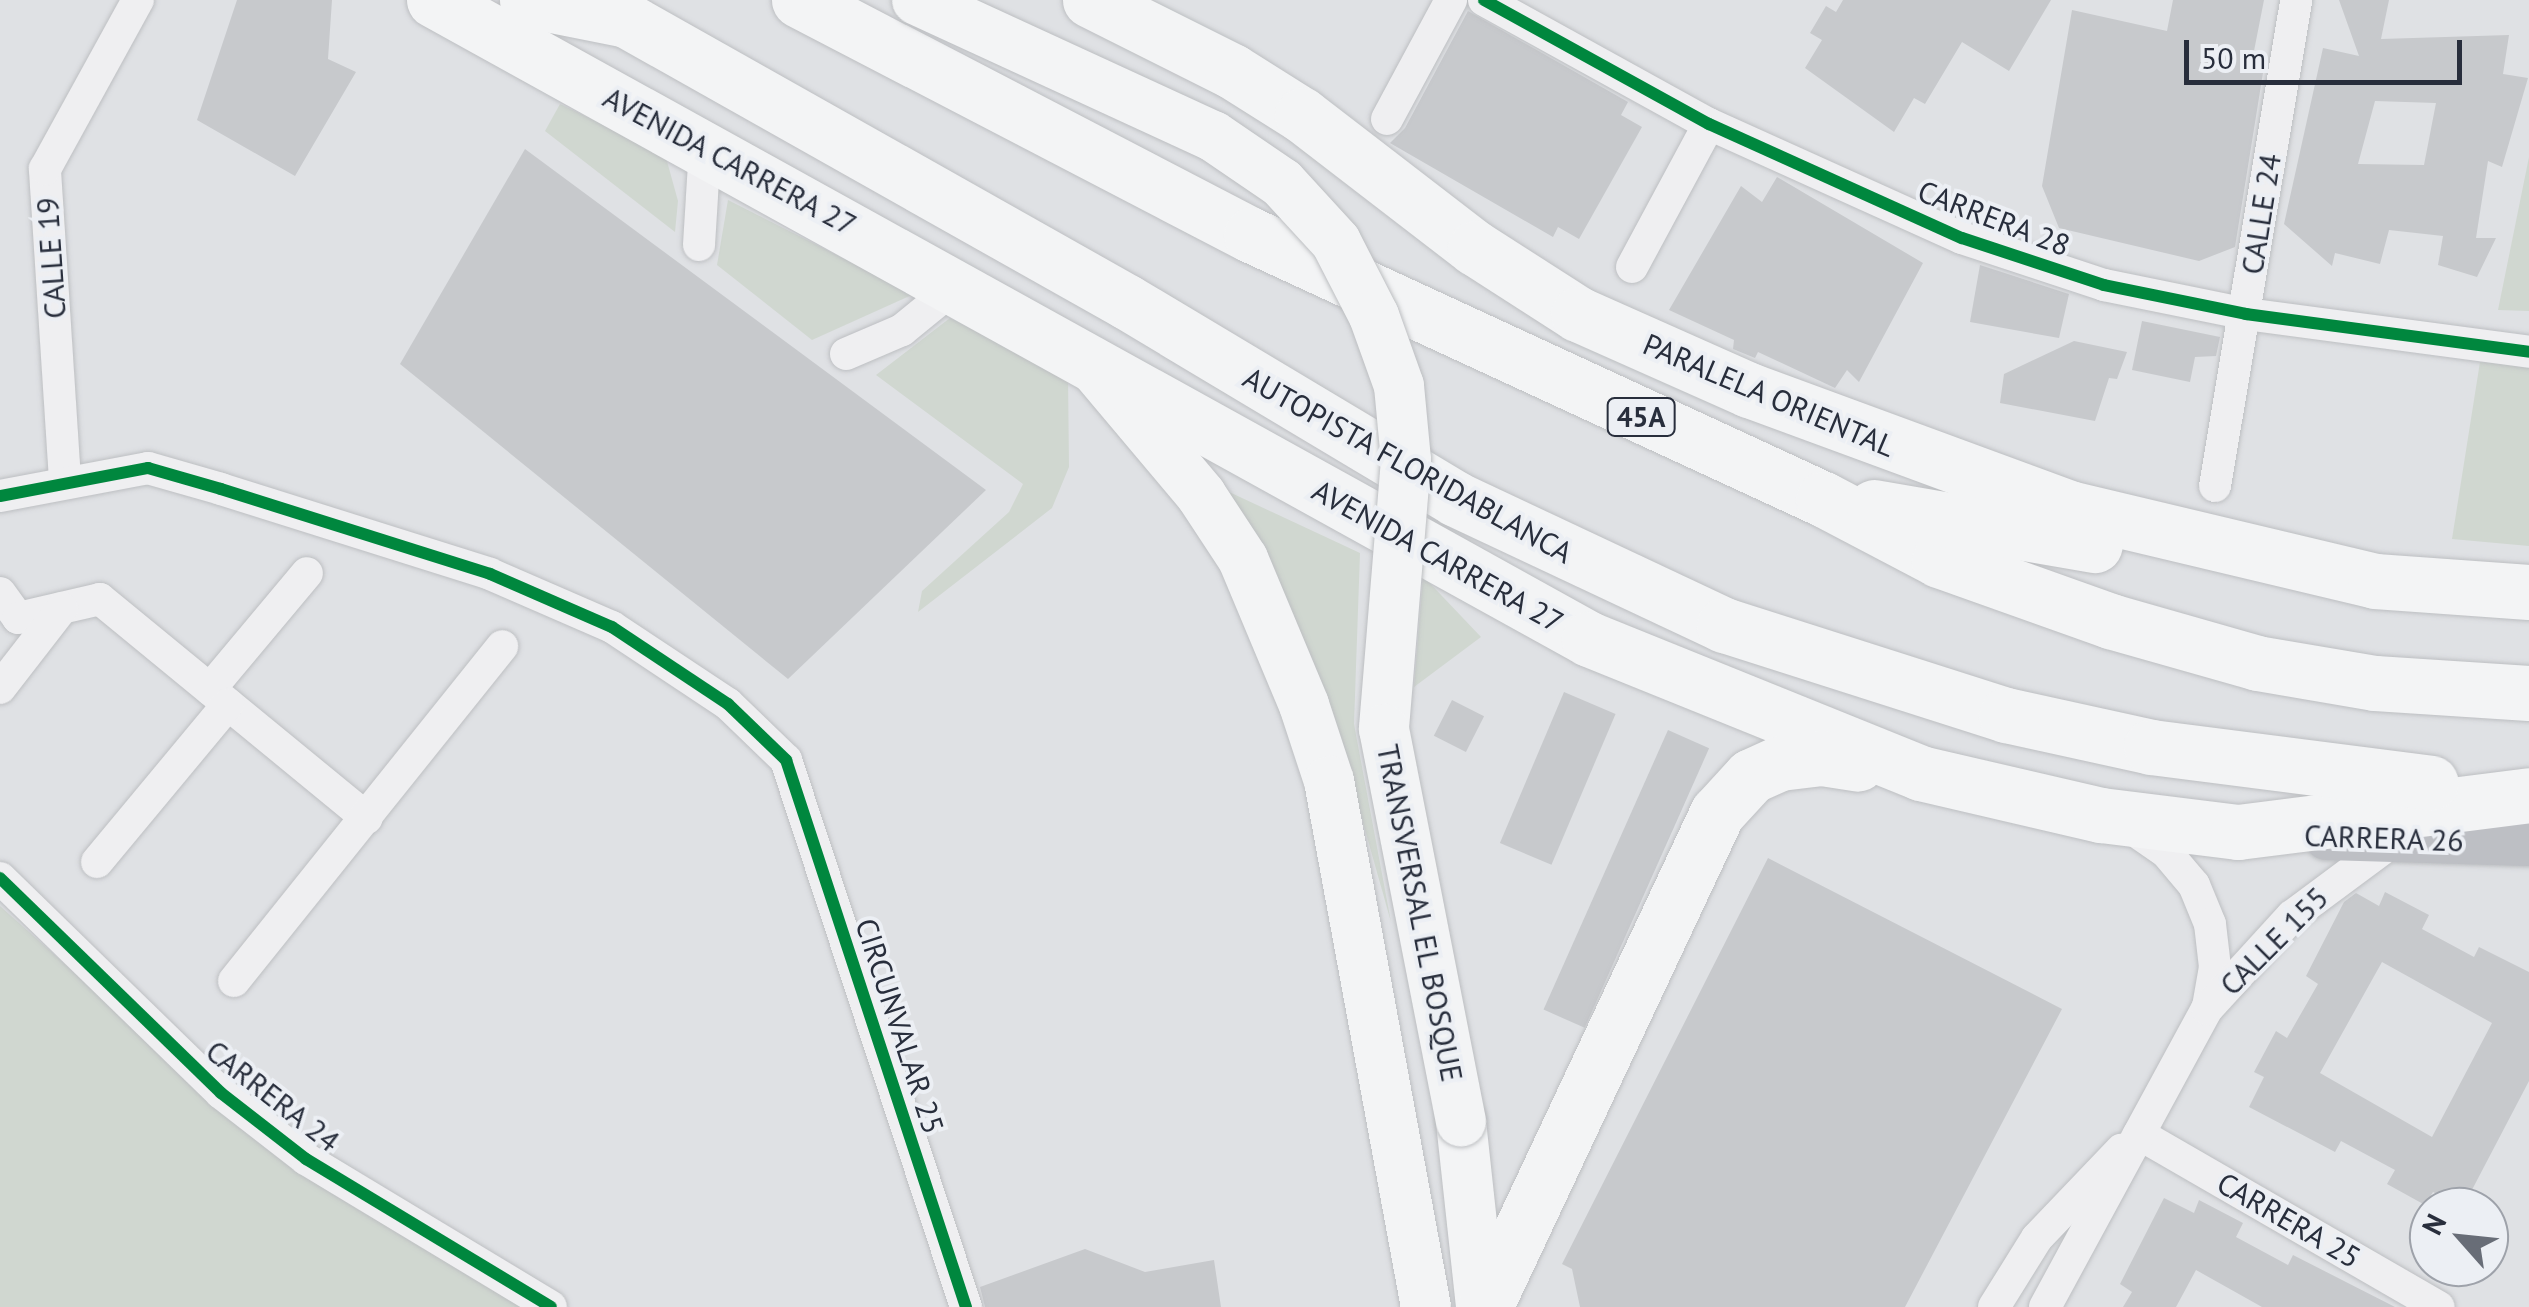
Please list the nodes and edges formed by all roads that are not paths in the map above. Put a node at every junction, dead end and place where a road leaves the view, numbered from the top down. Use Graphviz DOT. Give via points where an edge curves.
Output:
graph roads {
  1 [pos="138,0"];
  2 [pos="434,0"];
  3 [pos="527,0"];
  4 [pos="799,0"];
  5 [pos="918,0"];
  6 [pos="1451,0"];
  7 [pos="1484,0"];
  8 [pos="2296,0"];
  9 [pos="1109,5"];
  10 [pos="610,10"];
  11 [pos="1387,119"];
  12 [pos="1709,124"];
  13 [pos="706,148"];
  14 [pos="699,245"];
  15 [pos="1632,267"];
  16 [pos="956,286"];
  17 [pos="2246,314"];
  18 [pos="2529,352"];
  19 [pos="846,354"];
  20 [pos="1096,368"];
  21 [pos="65,480"];
  22 [pos="2215,486"];
  23 [pos="0,496"];
  24 [pos="1823,498"];
  25 [pos="307,573"];
  26 [pos="2376,580"];
  27 [pos="2529,592"];
  28 [pos="0,593"];
  29 [pos="62,608"];
  30 [pos="502,646"];
  31 [pos="0,688"];
  32 [pos="2529,693"];
  33 [pos="219,697"];
  34 [pos="1920,774"];
  35 [pos="2529,787"];
  36 [pos="2529,796"];
  37 [pos="2101,815"];
  38 [pos="367,818"];
  39 [pos="2238,832"];
  40 [pos="2393,841"];
  41 [pos="2529,842"];
  42 [pos="97,862"];
  43 [pos="0,878"];
  44 [pos="234,981"];
  45 [pos="2207,1009"];
  46 [pos="2139,1134"];
  47 [pos="551,1307"];
  48 [pos="966,1307"];
  49 [pos="1426,1307"];
  50 [pos="1483,1307"];
  51 [pos="1994,1307"];
  52 [pos="2045,1307"];
  53 [pos="2438,1307"];
  1 -- 21 [label="street, CALLE 19" via="45,170"];
  2 -- 13 [label="highway, AVENIDA CARRERA 27"];
  3 -- 10 [label="highway, AUTOPISTA FLORIDABLANCA"];
  4 -- 24 [label="highway, 45A" via="1251,236"];
  5 -- 50 [label="main road, TRANSVERSAL EL BOSQUE, bridge" via="1213,136 1282,183 1336,242 1374,316 1400,386 1406,460 1384,730 1460,1122"];
  6 -- 11 [label="street"];
  7 -- 12 [label="street, CARRERA 28"];
  8 -- 17 [label="street, CALLE 24"];
  9 -- 26 [label="highway, PARALELA ORIENTAL" via="1302,115 1475,248 1578,314 1878,442 2069,508"];
  10 -- 35 [label="highway, AUTOPISTA FLORIDABLANCA" via="1128,302 1456,500 1724,624 1988,710 2150,747 2297,770"];
  12 -- 15 [label="street"];
  12 -- 17 [label="street, CARRERA 28" via="1962,238 2104,285"];
  13 -- 14 [label="street"];
  13 -- 16 [label="highway, AVENIDA CARRERA 27"];
  16 -- 19 [label="street" via="902,330"];
  16 -- 20 [label="highway, AVENIDA CARRERA 27"];
  17 -- 18 [label="street, CARRERA 28"];
  17 -- 22 [label="street, CALLE 24"];
  20 -- 34 [label="highway, AVENIDA CARRERA 27" via="1589,639"];
  20 -- 49 [label="main road" via="1201,495 1244,559 1304,705 1329,781"];
  21 -- 23 [label="street"];
  21 -- 48 [label="street, CIRCUNVALAR 25" via="148,468 490,574 612,628 728,704 786,760"];
  24 -- 26 [label="highway" via="2095,545"];
  24 -- 32 [label="highway, 45A" via="1938,560 2110,621 2257,663 2375,683"];
  25 -- 33 [label="street"];
  26 -- 27 [label="highway, PARALELA ORIENTAL"];
  28 -- 29 [label="street" via="18,618"];
  29 -- 31 [label="street"];
  29 -- 33 [label="street" via="100,599"];
  30 -- 38 [label="street"];
  33 -- 38 [label="street"];
  33 -- 42 [label="street"];
  34 -- 37 [label="highway, AVENIDA CARRERA 27"];
  34 -- 50 [label="highway" via="1822,758 1782,762 1751,776 1717,813"];
  36 -- 39 [label="highway, AVENIDA CARRERA 27"];
  37 -- 39 [label="highway, AVENIDA CARRERA 27"];
  37 -- 45 [label="street, CALLE 155" via="2166,852 2194,885 2213,953"];
  38 -- 44 [label="street"];
  39 -- 40 [label="street, CARRERA 26"];
  40 -- 41 [label="street, CARRERA 26"];
  40 -- 45 [label="street, CALLE 155" via="2292,916"];
  43 -- 47 [label="street, CARRERA 24" via="221,1093 306,1160"];
  45 -- 46 [label="street, CALLE 155"];
  46 -- 51 [label="street, CALLE 155" via="2074,1192"];
  46 -- 52 [label="street, CALLE 155"];
  46 -- 53 [label="street, CARRERA 25"];
}
